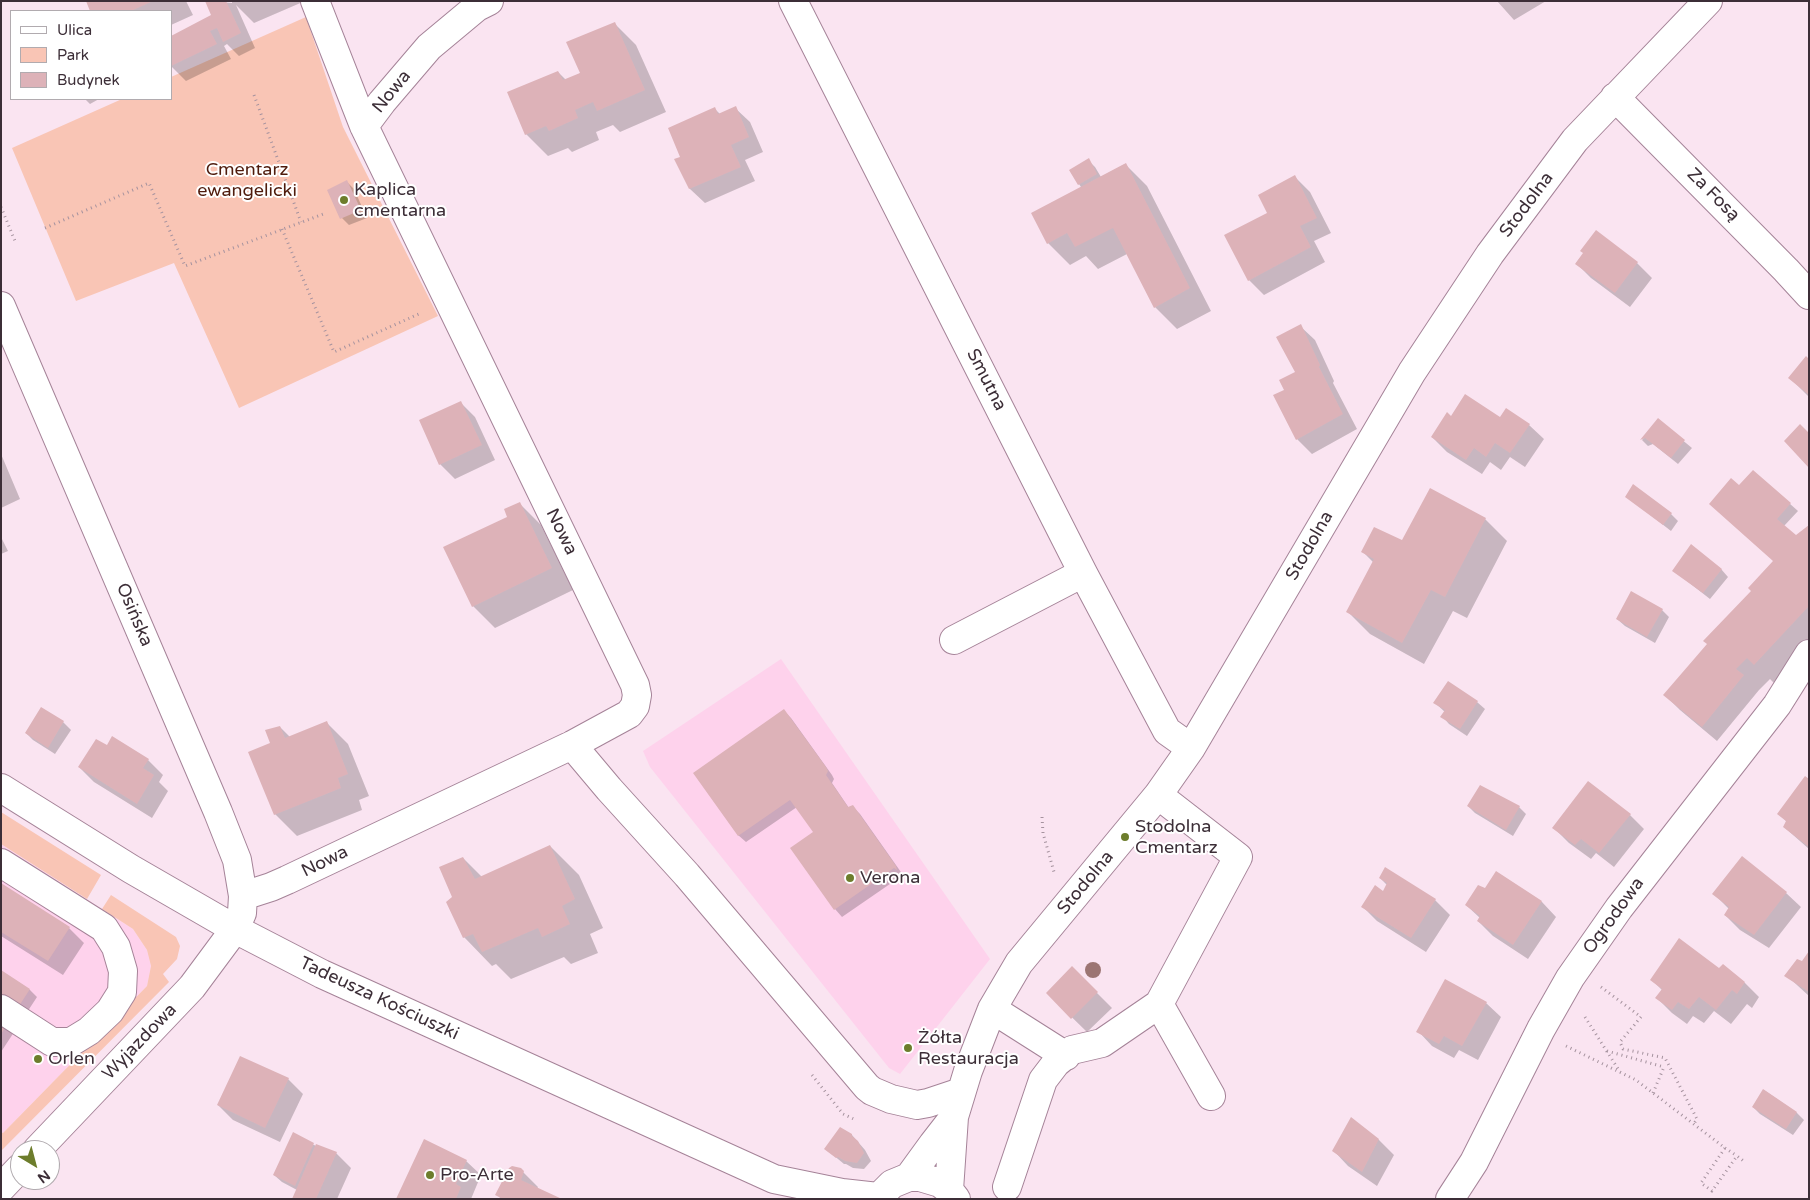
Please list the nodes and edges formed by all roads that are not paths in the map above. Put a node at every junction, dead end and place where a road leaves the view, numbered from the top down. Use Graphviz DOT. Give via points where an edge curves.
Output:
graph roads {
  1 [pos="315,1"];
  2 [pos="489,1"];
  3 [pos="793,1"];
  4 [pos="1708,1"];
  5 [pos="1615,97"];
  6 [pos="364,126"];
  7 [pos="1809,295"];
  8 [pos="1,306"];
  9 [pos="1083,573"];
  10 [pos="954,640"];
  11 [pos="1809,654"];
  12 [pos="572,745"];
  13 [pos="1191,748"];
  14 [pos="1,788"];
  15 [pos="1158,795"];
  16 [pos="1,862"];
  17 [pos="243,896"];
  18 [pos="235,929"];
  19 [pos="1159,1004"];
  20 [pos="1,1009"];
  21 [pos="992,1010"];
  22 [pos="1066,1056"];
  23 [pos="1211,1096"];
  24 [pos="958,1104"];
  25 [pos="47,1140"];
  26 [pos="909,1177"];
  27 [pos="10,1179"];
  28 [pos="774,1179"];
  29 [pos="1007,1187"];
  30 [pos="1,1188"];
  31 [pos="952,1194"];
  32 [pos="877,1198"];
  33 [pos="799,1199"];
  34 [pos="1450,1199"];
  1 -- 6 [label="street"];
  2 -- 6 [label="street, Nowa" via="477,7 429,47"];
  3 -- 9 [label="street, Smutna"];
  4 -- 5 [label="street, Stodolna"];
  5 -- 7 [label="street, Za Fosą"];
  5 -- 13 [label="street, Stodolna" via="1575,140 1496,246 1412,372"];
  6 -- 12 [label="street, Nowa" via="635,684 635,706 629,714"];
  8 -- 17 [label="street, Osińska" via="218,812 237,860"];
  9 -- 10 [label="street"];
  9 -- 13 [label="street, Smutna" via="1167,731"];
  11 -- 34 [label="street, Ogrodowa" via="1777,705 1619,908 1570,978 1474,1162"];
  12 -- 17 [label="street, Nowa" via="272,888"];
  12 -- 24 [label="street" via="867,1088 891,1099 917,1105 934,1102"];
  13 -- 15 [label="street, Stodolna"];
  14 -- 18 [label="street, Tadeusza Kościuszki"];
  15 -- 19 [label="street" via="1238,857"];
  15 -- 21 [label="street, Stodolna" via="1019,963"];
  16 -- 20 [label="street" via="104,928 116,947 123,971 122,992 110,1011 90,1031 71,1042 52,1042"];
  17 -- 18 [label="street, Osińska" via="242,913"];
  18 -- 25 [label="street, Wyjazdowa" via="192,988"];
  18 -- 28 [label="street, Tadeusza Kościuszki" via="322,974"];
  19 -- 22 [label="street" via="1102,1043 1072,1050"];
  19 -- 23 [label="street"];
  21 -- 22 [label="street"];
  21 -- 24 [label="street, Stodolna"];
  22 -- 29 [label="street" via="1056,1063 1044,1080"];
  24 -- 26 [label="street, Stodolna"];
  24 -- 31 [label="street, Stodolna"];
  26 -- 31 [label="street" via="930,1179"];
  26 -- 32 [label="street" via="892,1184"];
  27 -- 30 [label="street"];
  28 -- 32 [label="street, Tadeusza Kościuszki"];
  28 -- 33 [label="street, Tadeusza Kościuszki"];
}
